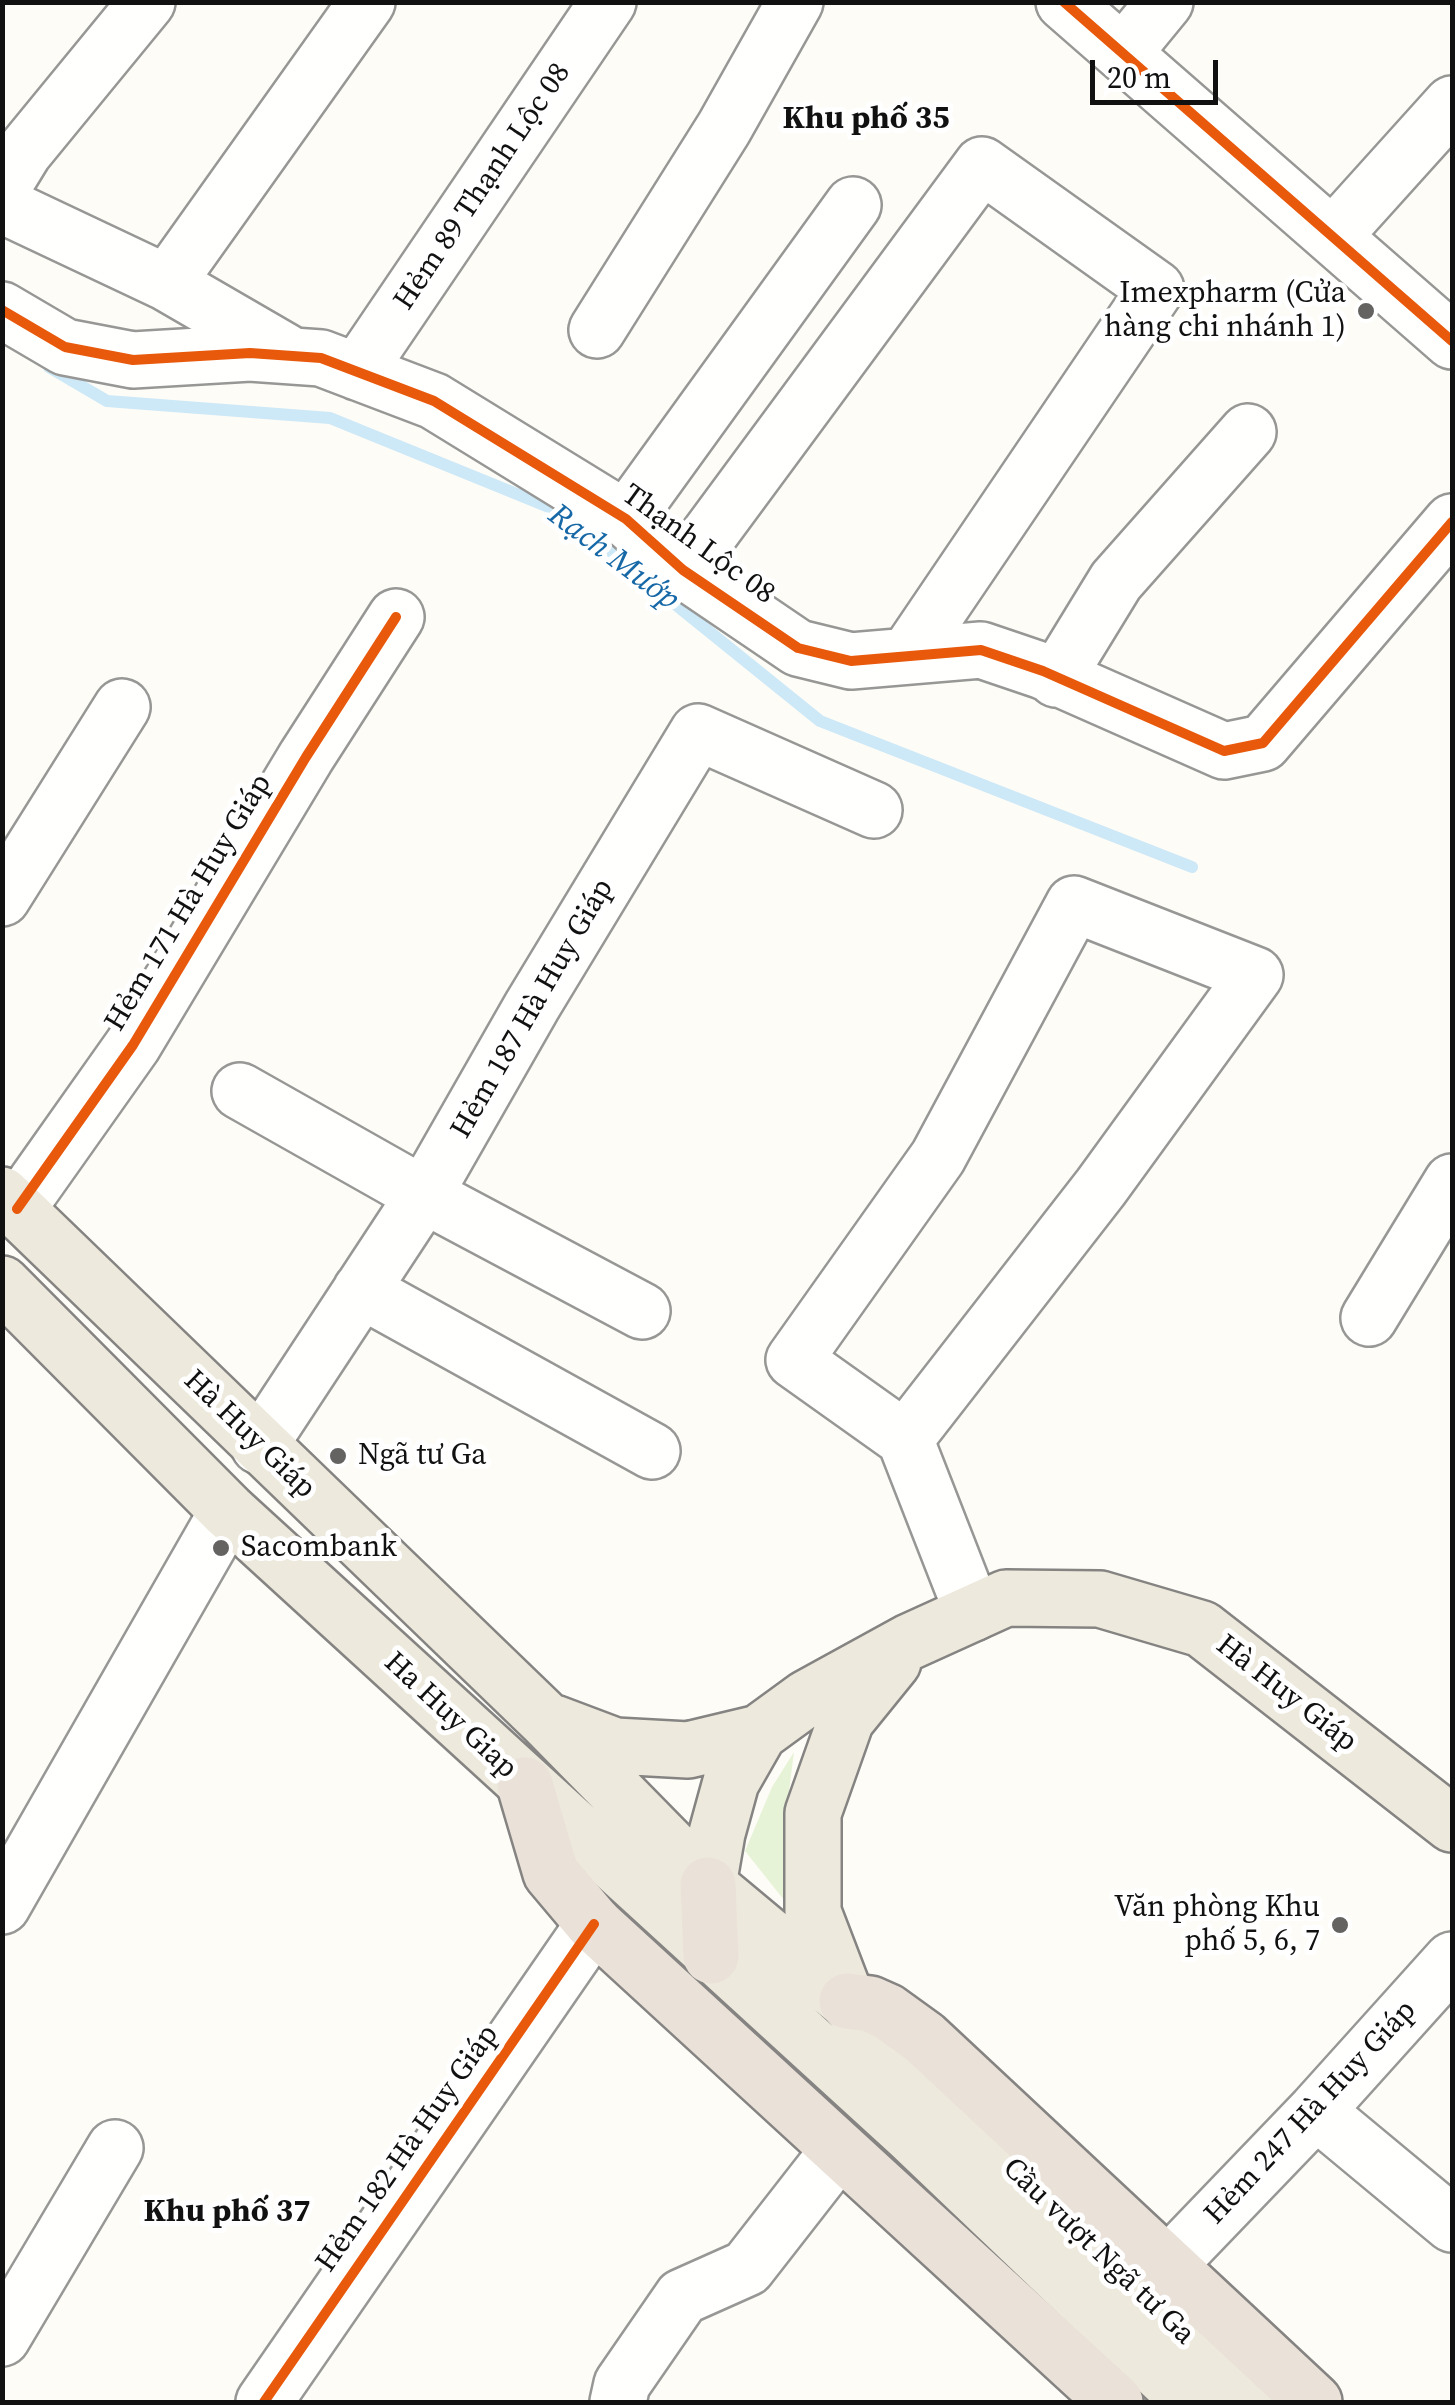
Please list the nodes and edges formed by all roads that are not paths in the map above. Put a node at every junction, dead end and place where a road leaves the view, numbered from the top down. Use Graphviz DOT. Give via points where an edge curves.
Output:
graph roads {
  1 [pos="147,2"];
  2 [pos="367,2"];
  3 [pos="608,2"];
  4 [pos="795,2"];
  5 [pos="1064,2"];
  6 [pos="1165,2"];
  7 [pos="1124,52"];
  8 [pos="1452,104"];
  9 [pos="2,188"];
  10 [pos="2,205"];
  11 [pos="854,205"];
  12 [pos="1333,236"];
  13 [pos="168,283"];
  14 [pos="2,310"];
  15 [pos="597,330"];
  16 [pos="1452,340"];
  17 [pos="293,356"];
  18 [pos="358,372"];
  19 [pos="1248,432"];
  20 [pos="626,519"];
  21 [pos="1452,522"];
  22 [pos="683,570"];
  23 [pos="396,617"];
  24 [pos="908,654"];
  25 [pos="1056,679"];
  26 [pos="122,707"];
  27 [pos="874,810"];
  28 [pos="2,898"];
  29 [pos="240,1091"];
  30 [pos="1452,1182"];
  31 [pos="424,1195"];
  32 [pos="10,1202"];
  33 [pos="2,1284"];
  34 [pos="361,1290"];
  35 [pos="642,1311"];
  36 [pos="1369,1318"];
  37 [pos="904,1439"];
  38 [pos="259,1446"];
  39 [pos="652,1451"];
  40 [pos="228,1511"];
  41 [pos="972,1613"];
  42 [pos="909,1642"];
  43 [pos="546,1720"];
  44 [pos="759,1733"];
  45 [pos="525,1785"];
  46 [pos="1452,1824"];
  47 [pos="708,1885"];
  48 [pos="2,1906"];
  49 [pos="594,1924"];
  50 [pos="711,1956"];
  51 [pos="1452,1960"];
  52 [pos="848,2001"];
  53 [pos="1316,2111"];
  54 [pos="925,2118"];
  55 [pos="114,2148"];
  56 [pos="839,2150"];
  57 [pos="1452,2224"];
  58 [pos="1169,2264"];
  59 [pos="2,2338"];
  60 [pos="264,2402"];
  61 [pos="618,2402"];
  62 [pos="1114,2402"];
  63 [pos="1191,2402"];
  64 [pos="1256,2402"];
  65 [pos="1314,2402"];
  1 -- 9 [label="street"];
  2 -- 13 [label="street"];
  3 -- 18 [label="street, Hẻm 89 Thạnh Lộc 08"];
  4 -- 15 [label="street"];
  5 -- 7 [label="street"];
  6 -- 7 [label="street"];
  7 -- 12 [label="street"];
  8 -- 12 [label="street"];
  10 -- 13 [label="street"];
  11 -- 20 [label="street"];
  12 -- 16 [label="street"];
  13 -- 17 [label="street"];
  14 -- 17 [label="street, Thạnh Lộc 08" via="65,347 133,360"];
  17 -- 18 [label="street, Thạnh Lộc 08"];
  18 -- 20 [label="street, Thạnh Lộc 08" via="434,402"];
  19 -- 25 [label="street" via="1116,581"];
  20 -- 22 [label="street, Thạnh Lộc 08"];
  21 -- 25 [label="street, Thạnh Lộc 08" via="1262,742 1224,751"];
  22 -- 24 [label="street, Thạnh Lộc 08" via="798,648 851,661"];
  22 -- 24 [label="street" via="982,165 1156,289"];
  23 -- 32 [label="street, Hẻm 171 Hà Huy Giáp" via="133,1046"];
  24 -- 25 [label="street, Thạnh Lộc 08" via="981,650"];
  26 -- 28 [label="street"];
  27 -- 31 [label="street, Hẻm 187 Hà Huy Giáp" via="698,732"];
  29 -- 31 [label="street"];
  30 -- 36 [label="street"];
  31 -- 34 [label="street, Hẻm 187 Hà Huy Giáp"];
  31 -- 35 [label="street"];
  32 -- 38 [label="main road, Hà Huy Giáp"];
  33 -- 40 [label="main road, Ha Huy Giap"];
  34 -- 38 [label="street, Hẻm 187 Hà Huy Giáp"];
  34 -- 39 [label="street"];
  37 -- 37 [label="street" via="794,1360 938,1157 1074,904 1255,975 1101,1187"];
  37 -- 41 [label="street"];
  38 -- 43 [label="main road, Hà Huy Giáp"];
  40 -- 45 [label="main road, Ha Huy Giap"];
  40 -- 48 [label="street"];
  41 -- 42 [label="main road, Hà Huy Giáp"];
  41 -- 46 [label="main road, Hà Huy Giáp" via="1006,1598 1100,1599 1202,1629"];
  42 -- 44 [label="main road, Hà Huy Giáp" via="807,1698"];
  42 -- 52 [label="main road" via="846,1720 813,1813 813,1912"];
  43 -- 44 [label="main road" via="615,1746 688,1750"];
  43 -- 47 [label="main road, Hà Huy Giáp"];
  44 -- 47 [label="main road, Hà Huy Giáp" via="731,1782"];
  45 -- 49 [label="highway" via="551,1873"];
  45 -- 50 [label="main road, Ha Huy Giap"];
  47 -- 50 [label="highway"];
  47 -- 52 [label="main road, Hà Huy Giáp"];
  49 -- 56 [label="highway"];
  49 -- 60 [label="street, Hẻm 182 Hà Huy Giáp"];
  50 -- 54 [label="main road, Ha Huy Giap"];
  51 -- 53 [label="street, Hẻm 247 Hà Huy Giáp"];
  52 -- 54 [label="main road"];
  52 -- 58 [label="highway" via="888,2012 924,2038"];
  53 -- 57 [label="street"];
  53 -- 58 [label="street, Hẻm 247 Hà Huy Giáp"];
  54 -- 63 [label="main road, Cầu vượt Ngã tư Ga"];
  54 -- 64 [label="main road, Cầu vượt Ngã tư Ga"];
  55 -- 59 [label="street"];
  56 -- 61 [label="street" via="746,2268 682,2297 622,2384"];
  56 -- 62 [label="highway"];
  58 -- 65 [label="highway"];
}
